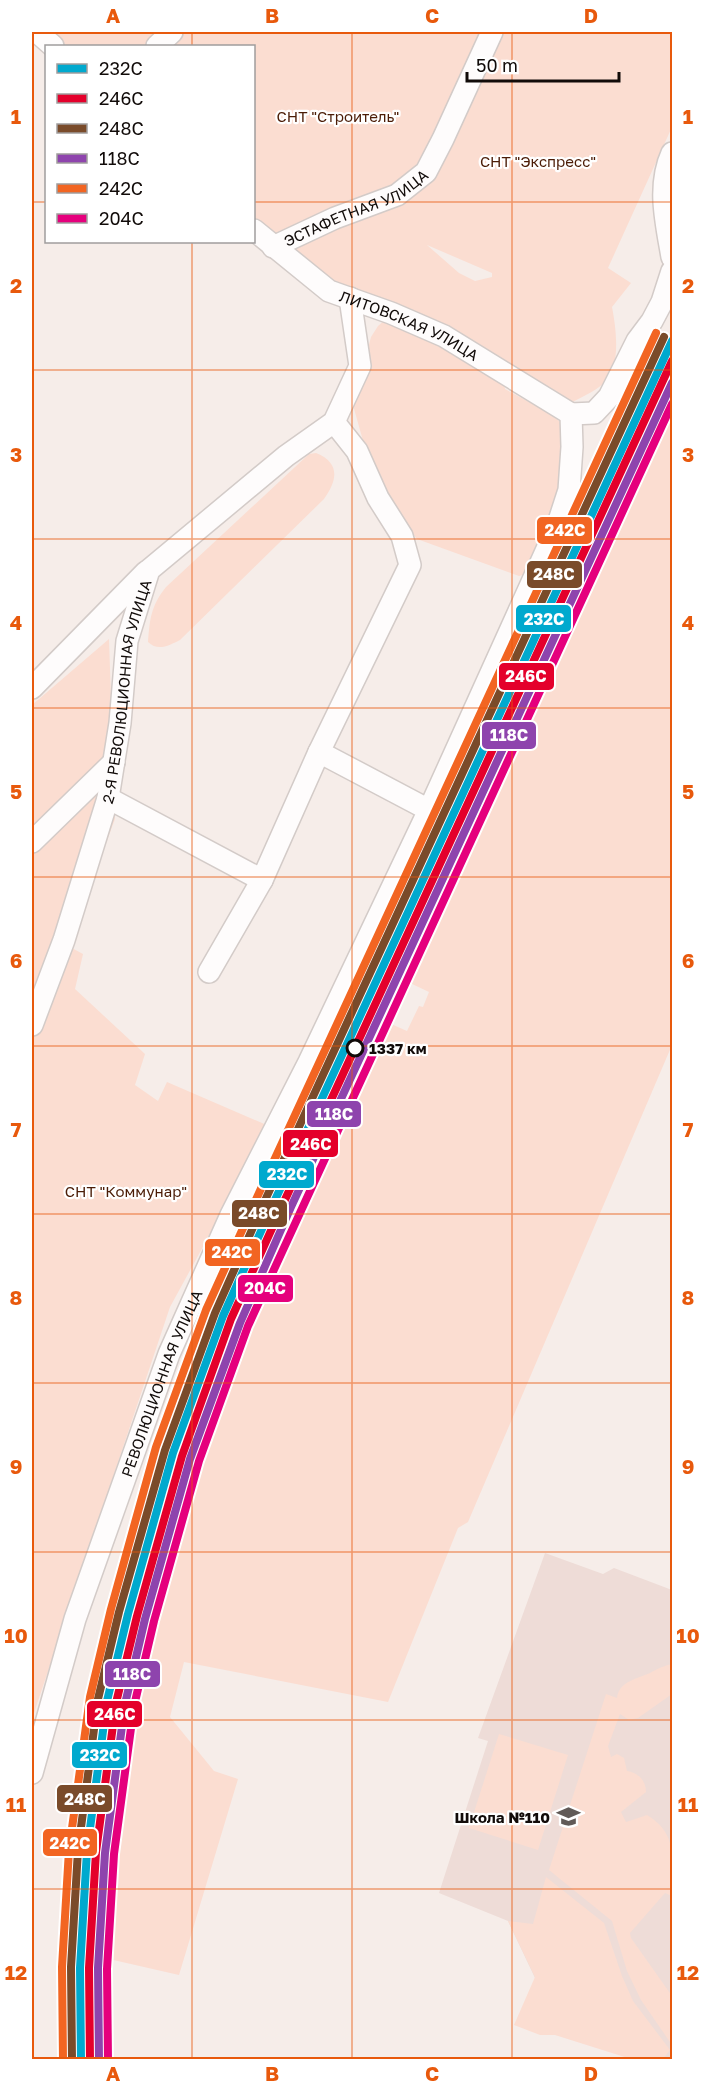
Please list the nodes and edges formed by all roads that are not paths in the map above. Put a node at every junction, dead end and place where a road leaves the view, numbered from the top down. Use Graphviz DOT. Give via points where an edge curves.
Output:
graph roads {
  1 [pos="37,32"];
  2 [pos="172,32"];
  3 [pos="492,32"];
  4 [pos="52,45"];
  5 [pos="159,45"];
  6 [pos="672,153"];
  7 [pos="255,231"];
  8 [pos="273,247"];
  9 [pos="672,257"];
  10 [pos="672,271"];
  11 [pos="350,298"];
  12 [pos="571,414"];
  13 [pos="334,422"];
  14 [pos="149,570"];
  15 [pos="32,688"];
  16 [pos="319,752"];
  17 [pos="114,762"];
  18 [pos="108,798"];
  19 [pos="429,810"];
  20 [pos="32,843"];
  21 [pos="262,880"];
  22 [pos="209,972"];
  23 [pos="32,1025"];
  24 [pos="32,1773"];
  1 -- 4 [label="street"];
  2 -- 5 [label="street"];
  3 -- 8 [label="street, ЭСТАФЕТНАЯ УЛИЦА" via="426,172 397,195"];
  6 -- 9 [label="street" via="663,190"];
  7 -- 8 [label="street, ЛИТОВСКАЯ УЛИЦА"];
  8 -- 11 [label="street, ЛИТОВСКАЯ УЛИЦА" via="329,291"];
  10 -- 12 [label="street" via="662,302 609,397 594,413"];
  11 -- 12 [label="street, ЛИТОВСКАЯ УЛИЦА" via="444,336"];
  11 -- 13 [label="street, 2-Я РЕВОЛЮЦИОННАЯ УЛИЦА" via="360,366"];
  12 -- 19 [label="street, РЕВОЛЮЦИОННАЯ УЛИЦА" via="569,490 557,528"];
  13 -- 14 [label="street, 2-Я РЕВОЛЮЦИОННАЯ УЛИЦА" via="286,456"];
  13 -- 16 [label="street" via="357,451 378,498 402,536 410,565"];
  14 -- 15 [label="street"];
  14 -- 17 [label="street, 2-Я РЕВОЛЮЦИОННАЯ УЛИЦА" via="128,641"];
  16 -- 19 [label="street"];
  16 -- 21 [label="street"];
  17 -- 18 [label="street, 2-Я РЕВОЛЮЦИОННАЯ УЛИЦА"];
  17 -- 20 [label="street"];
  18 -- 21 [label="street"];
  18 -- 23 [label="street, 2-Я РЕВОЛЮЦИОННАЯ УЛИЦА" via="64,940"];
  19 -- 24 [label="street, РЕВОЛЮЦИОННАЯ УЛИЦА" via="231,1215 169,1354 75,1619"];
  21 -- 22 [label="street"];
}
